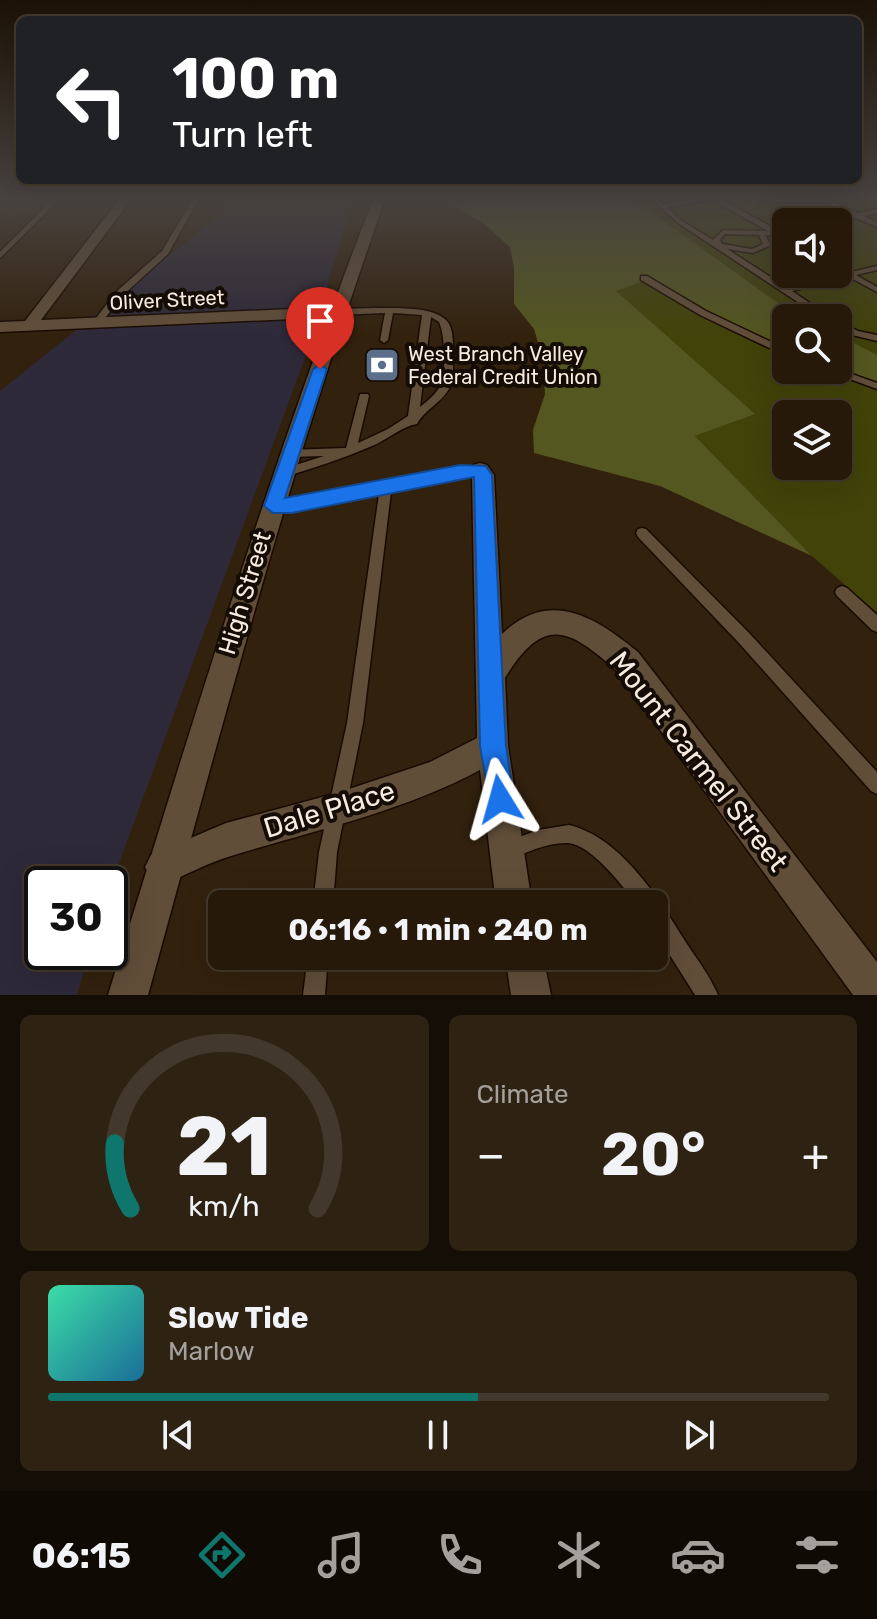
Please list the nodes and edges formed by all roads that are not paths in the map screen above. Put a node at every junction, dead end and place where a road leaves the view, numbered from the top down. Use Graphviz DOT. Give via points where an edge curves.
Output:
graph roads {
  1 [pos="92,243"];
  2 [pos="170,243"];
  3 [pos="363,243"];
  4 [pos="715,243"];
  5 [pos="766,243"];
  6 [pos="719,246"];
  7 [pos="877,268"];
  8 [pos="852,275"];
  9 [pos="644,278"];
  10 [pos="794,288"];
  11 [pos="785,290"];
  12 [pos="877,290"];
  13 [pos="806,304"];
  14 [pos="337,312"];
  15 [pos="389,312"];
  16 [pos="427,313"];
  17 [pos="96,324"];
  18 [pos="29,326"];
  19 [pos="0,327"];
  20 [pos="852,331"];
  21 [pos="877,338"];
  22 [pos="384,340"];
  23 [pos="772,346"];
  24 [pos="852,377"];
  25 [pos="877,386"];
  26 [pos="364,396"];
  27 [pos="413,421"];
  28 [pos="351,451"];
  29 [pos="288,463"];
  30 [pos="480,471"];
  31 [pos="386,488"];
  32 [pos="273,506"];
  33 [pos="642,533"];
  34 [pos="842,592"];
  35 [pos="877,625"];
  36 [pos="492,672"];
  37 [pos="493,746"];
  38 [pos="877,785"];
  39 [pos="337,810"];
  40 [pos="507,851"];
  41 [pos="163,867"];
  42 [pos="325,890"];
  43 [pos="512,890"];
  44 [pos="636,890"];
  45 [pos="668,933"];
  46 [pos="317,970"];
  47 [pos="527,970"];
  48 [pos="877,994"];
  49 [pos="128,995"];
  50 [pos="314,995"];
  51 [pos="531,995"];
  52 [pos="707,995"];
  1 -- 18 [label="street"];
  2 -- 17 [label="lane"];
  3 -- 14 [label="street, High Street"];
  4 -- 6 [label="lane"];
  5 -- 6 [label="lane" via="753,251"];
  6 -- 11 [label="lane"];
  7 -- 8 [label="lane"];
  8 -- 12 [label="lane"];
  9 -- 23 [label="lane"];
  10 -- 11 [label="lane"];
  11 -- 13 [label="lane"];
  14 -- 15 [label="lane"];
  14 -- 17 [label="street, Oliver Street"];
  14 -- 29 [label="street, High Street"];
  15 -- 16 [label="lane"];
  15 -- 22 [label="lane"];
  16 -- 27 [label="lane"];
  16 -- 27 [label="lane" via="442,319 446,328 445,387"];
  17 -- 18 [label="street, Oliver Street"];
  18 -- 19 [label="street, Oliver Street"];
  20 -- 21 [label="lane"];
  24 -- 25 [label="lane"];
  26 -- 28 [label="lane"];
  27 -- 28 [label="lane"];
  28 -- 29 [label="lane"];
  28 -- 29 [label="lane"];
  29 -- 32 [label="street, High Street"];
  30 -- 31 [label="lane"];
  30 -- 36 [label="street"];
  31 -- 32 [label="lane"];
  31 -- 39 [label="lane" via="355,723"];
  32 -- 41 [label="street, High Street"];
  33 -- 38 [label="lane"];
  34 -- 35 [label="lane"];
  36 -- 37 [label="street"];
  36 -- 48 [label="street, Mount Carmel Street" via="506,646 538,623 566,622 602,638 628,662"];
  37 -- 39 [label="street, Dale Place" via="437,776"];
  37 -- 40 [label="street"];
  39 -- 41 [label="street, Dale Place" via="226,840"];
  39 -- 42 [label="lane"];
  40 -- 43 [label="street"];
  40 -- 44 [label="lane" via="570,834 601,851"];
  41 -- 49 [label="street, High Street"];
  45 -- 52 [label="lane"];
  46 -- 50 [label="lane"];
  47 -- 51 [label="street"];
}
